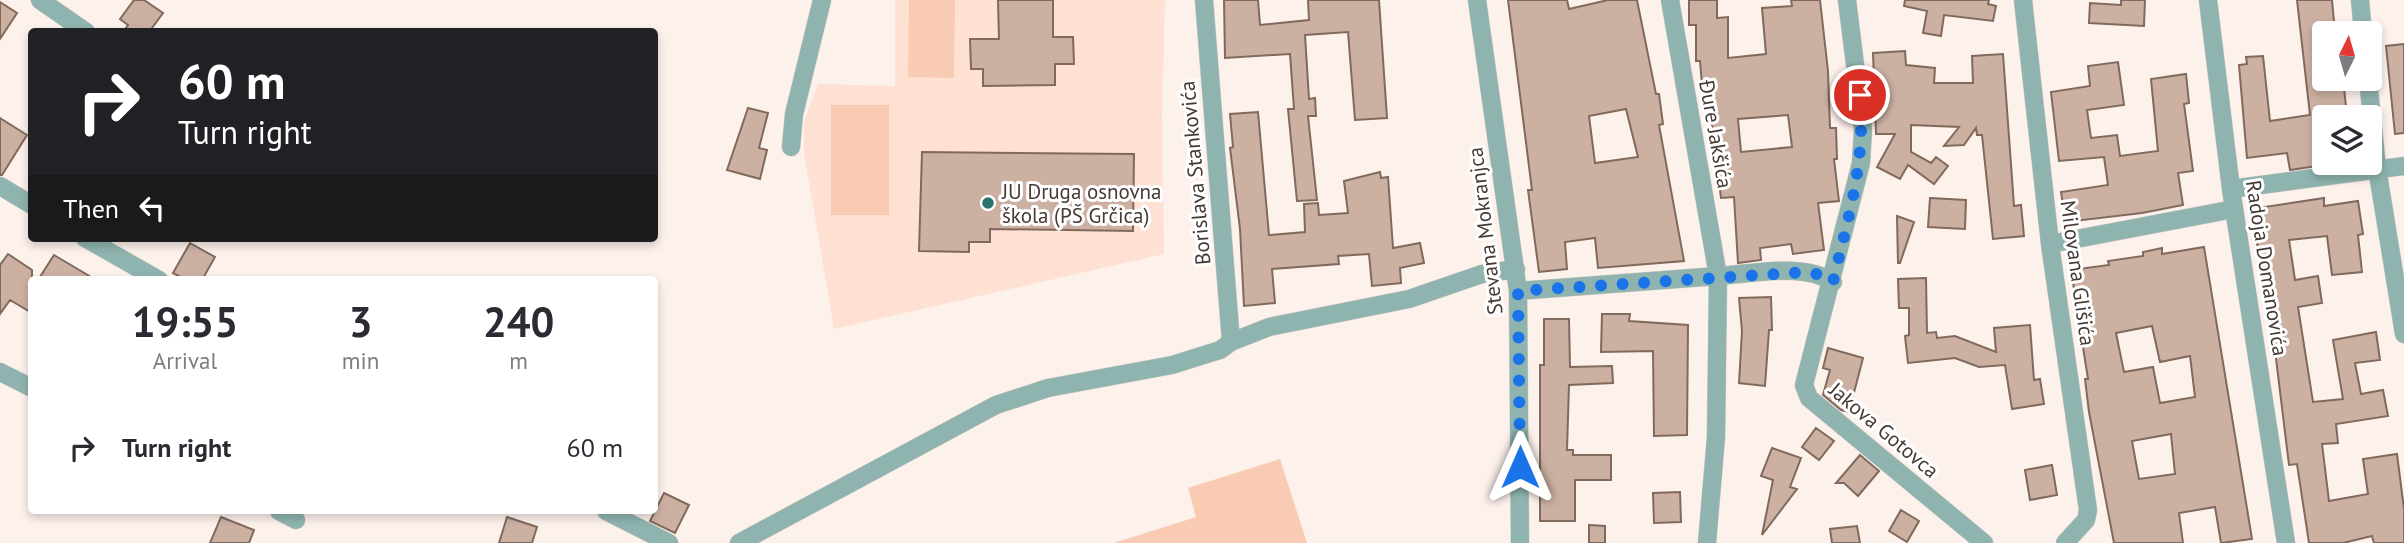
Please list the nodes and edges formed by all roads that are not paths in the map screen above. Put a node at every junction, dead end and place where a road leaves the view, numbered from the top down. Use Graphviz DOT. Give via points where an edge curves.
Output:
graph roads {
  1 [pos="40,0"];
  2 [pos="822,0"];
  3 [pos="1204,0"];
  4 [pos="1478,0"];
  5 [pos="1670,0"];
  6 [pos="1847,0"];
  7 [pos="2023,0"];
  8 [pos="2208,0"];
  9 [pos="2360,0"];
  10 [pos="2362,21"];
  11 [pos="80,28"];
  12 [pos="791,147"];
  13 [pos="2404,166"];
  14 [pos="2382,168"];
  15 [pos="2328,175"];
  16 [pos="2378,175"];
  17 [pos="0,186"];
  18 [pos="2231,189"];
  19 [pos="28,203"];
  20 [pos="2234,209"];
  21 [pos="92,242"];
  22 [pos="2050,244"];
  23 [pos="1516,269"];
  24 [pos="152,276"];
  25 [pos="1718,276"];
  26 [pos="1833,282"];
  27 [pos="1518,291"];
  28 [pos="2404,334"];
  29 [pos="1231,342"];
  30 [pos="0,372"];
  31 [pos="28,386"];
  32 [pos="285,514"];
  33 [pos="612,514"];
  34 [pos="296,520"];
  35 [pos="669,543"];
  36 [pos="739,543"];
  37 [pos="1520,543"];
  38 [pos="1707,543"];
  39 [pos="1984,543"];
  40 [pos="2065,543"];
  41 [pos="2286,543"];
  1 -- 11 [label="street"];
  2 -- 12 [label="street" via="794,114"];
  3 -- 29 [label="street, Borislava Stankovića"];
  4 -- 23 [label="street, Stevana Mokranjca"];
  5 -- 25 [label="street, Đure Jakšića"];
  6 -- 26 [label="street, Jakova Gotovca" via="1863,129 1861,163"];
  7 -- 22 [label="street, Milovana Glišića"];
  8 -- 18 [label="street, Radoja Domanovića"];
  9 -- 10 [label="street"];
  13 -- 14 [label="street"];
  15 -- 18 [label="street"];
  16 -- 28 [label="street"];
  17 -- 19 [label="street"];
  18 -- 20 [label="street, Radoja Domanovića"];
  20 -- 22 [label="street"];
  20 -- 41 [label="street, Radoja Domanovića"];
  21 -- 24 [label="street"];
  22 -- 40 [label="street, Milovana Glišića" via="2088,510 2086,520"];
  23 -- 27 [label="street, Stevana Mokranjca"];
  23 -- 29 [label="street" via="1482,274 1409,299 1269,327"];
  25 -- 26 [label="street" via="1806,272"];
  25 -- 27 [label="street"];
  25 -- 38 [label="street, Đure Jakšića" via="1716,437"];
  26 -- 39 [label="street, Jakova Gotovca" via="1804,378 1809,398"];
  27 -- 37 [label="street, Stevana Mokranjca"];
  29 -- 36 [label="street" via="1172,365 1048,388 996,405"];
  30 -- 31 [label="street"];
  32 -- 34 [label="street"];
  33 -- 35 [label="street"];
}
